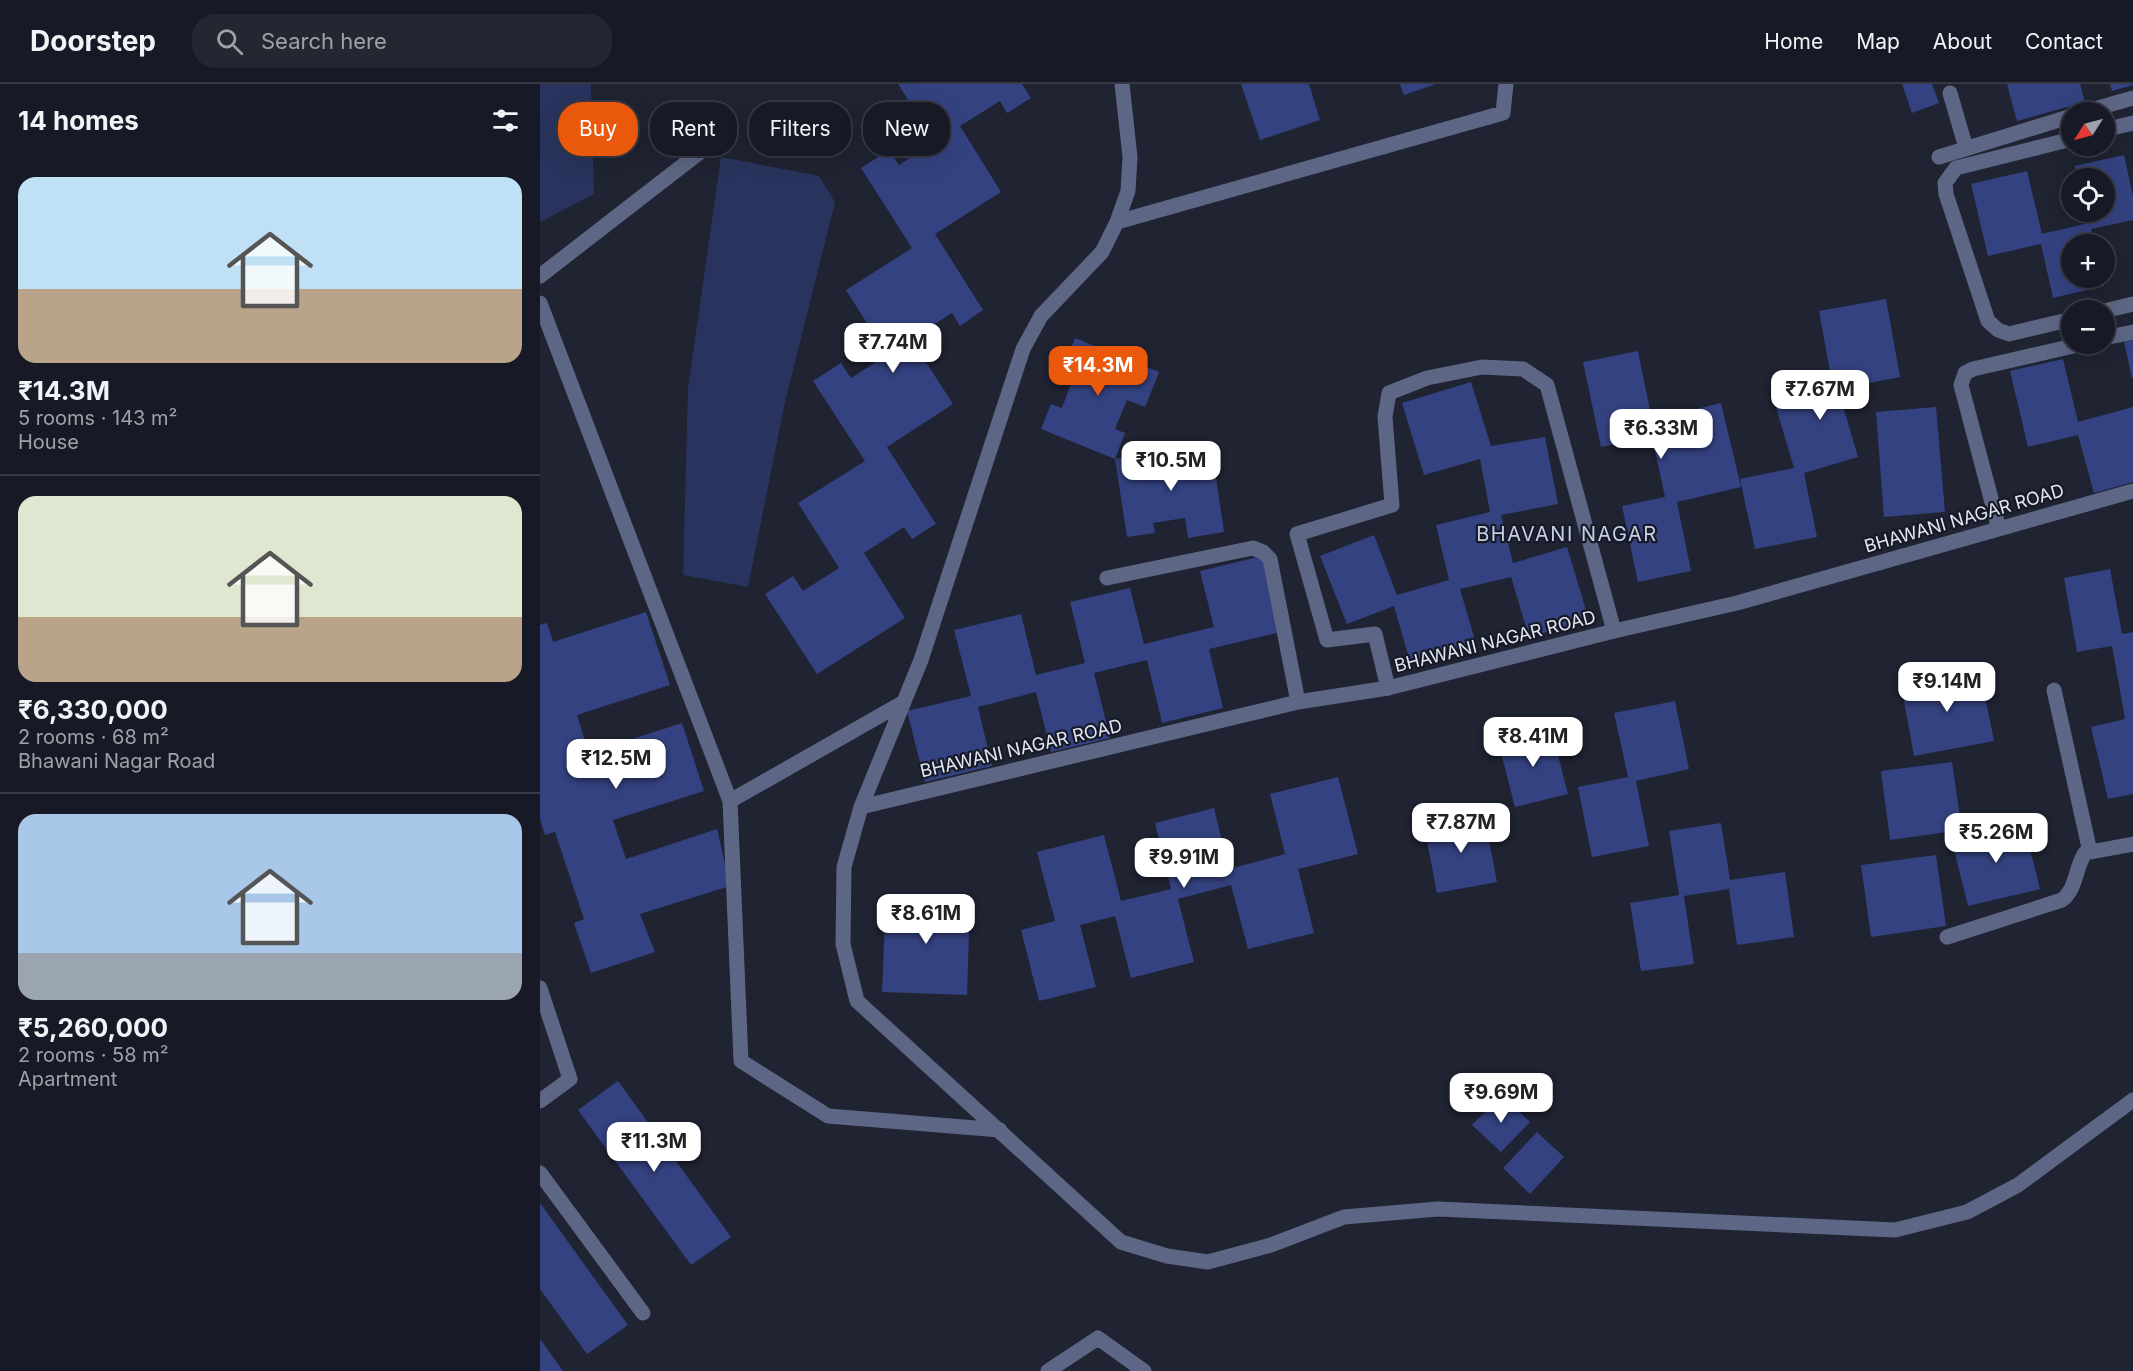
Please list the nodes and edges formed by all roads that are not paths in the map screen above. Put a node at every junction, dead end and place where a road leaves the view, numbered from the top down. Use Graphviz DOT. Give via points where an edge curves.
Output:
graph roads {
  1 [pos="1122,84"];
  2 [pos="1506,84"];
  3 [pos="1950,93"];
  4 [pos="2133,98"];
  5 [pos="2115,103"];
  6 [pos="2061,119"];
  7 [pos="2133,123"];
  8 [pos="2115,127"];
  9 [pos="2061,142"];
  10 [pos="1966,148"];
  11 [pos="695,156"];
  12 [pos="1939,156"];
  13 [pos="1117,222"];
  14 [pos="540,276"];
  15 [pos="540,303"];
  16 [pos="2133,304"];
  17 [pos="2115,308"];
  18 [pos="2061,322"];
  19 [pos="2133,332"];
  20 [pos="2115,336"];
  21 [pos="2061,349"];
  22 [pos="2133,491"];
  23 [pos="1999,529"];
  24 [pos="1107,578"];
  25 [pos="1614,631"];
  26 [pos="1388,688"];
  27 [pos="2054,690"];
  28 [pos="904,702"];
  29 [pos="1298,702"];
  30 [pos="730,801"];
  31 [pos="861,807"];
  32 [pos="2133,844"];
  33 [pos="2090,852"];
  34 [pos="1947,937"];
  35 [pos="540,988"];
  36 [pos="2133,1100"];
  37 [pos="540,1101"];
  38 [pos="1000,1130"];
  39 [pos="540,1173"];
  40 [pos="643,1313"];
  41 [pos="1048,1371"];
  42 [pos="1144,1371"];
  1 -- 13 [label="street" via="1130,157 1128,190"];
  2 -- 13 [label="street" via="1503,113"];
  3 -- 10 [label="street"];
  4 -- 5 [label="street"];
  6 -- 10 [label="street"];
  7 -- 8 [label="street"];
  9 -- 18 [label="street" via="1956,168 1945,183 1988,321 2009,334"];
  10 -- 12 [label="street"];
  11 -- 14 [label="street"];
  13 -- 28 [label="street" via="1101,252 1041,316 1023,349"];
  15 -- 30 [label="street"];
  16 -- 17 [label="street"];
  19 -- 20 [label="street"];
  21 -- 23 [label="street" via="1965,373 1961,385"];
  22 -- 23 [label="street, BHAWANI NAGAR ROAD"];
  23 -- 25 [label="street, BHAWANI NAGAR ROAD" via="1737,603"];
  24 -- 29 [label="street" via="1253,548 1263,552 1270,560"];
  25 -- 26 [label="street, BHAWANI NAGAR ROAD"];
  25 -- 26 [label="street" via="1546,385 1523,369 1482,367 1427,378 1389,393 1385,417 1392,505 1297,534 1327,640 1375,634"];
  26 -- 29 [label="street, BHAWANI NAGAR ROAD"];
  27 -- 33 [label="street"];
  28 -- 30 [label="street"];
  28 -- 31 [label="street"];
  29 -- 31 [label="street, BHAWANI NAGAR ROAD"];
  30 -- 38 [label="street" via="741,1061 828,1116"];
  31 -- 38 [label="street" via="844,867 843,944 856,1001"];
  32 -- 33 [label="street"];
  33 -- 34 [label="street" via="2080,860 2072,889 2062,900"];
  35 -- 37 [label="street" via="570,1079"];
  36 -- 38 [label="street" via="2018,1185 1967,1212 1895,1230 1438,1209 1344,1217 1271,1245 1208,1262 1167,1256 1121,1242"];
  39 -- 40 [label="street"];
  41 -- 42 [label="street" via="1098,1338"];
}
